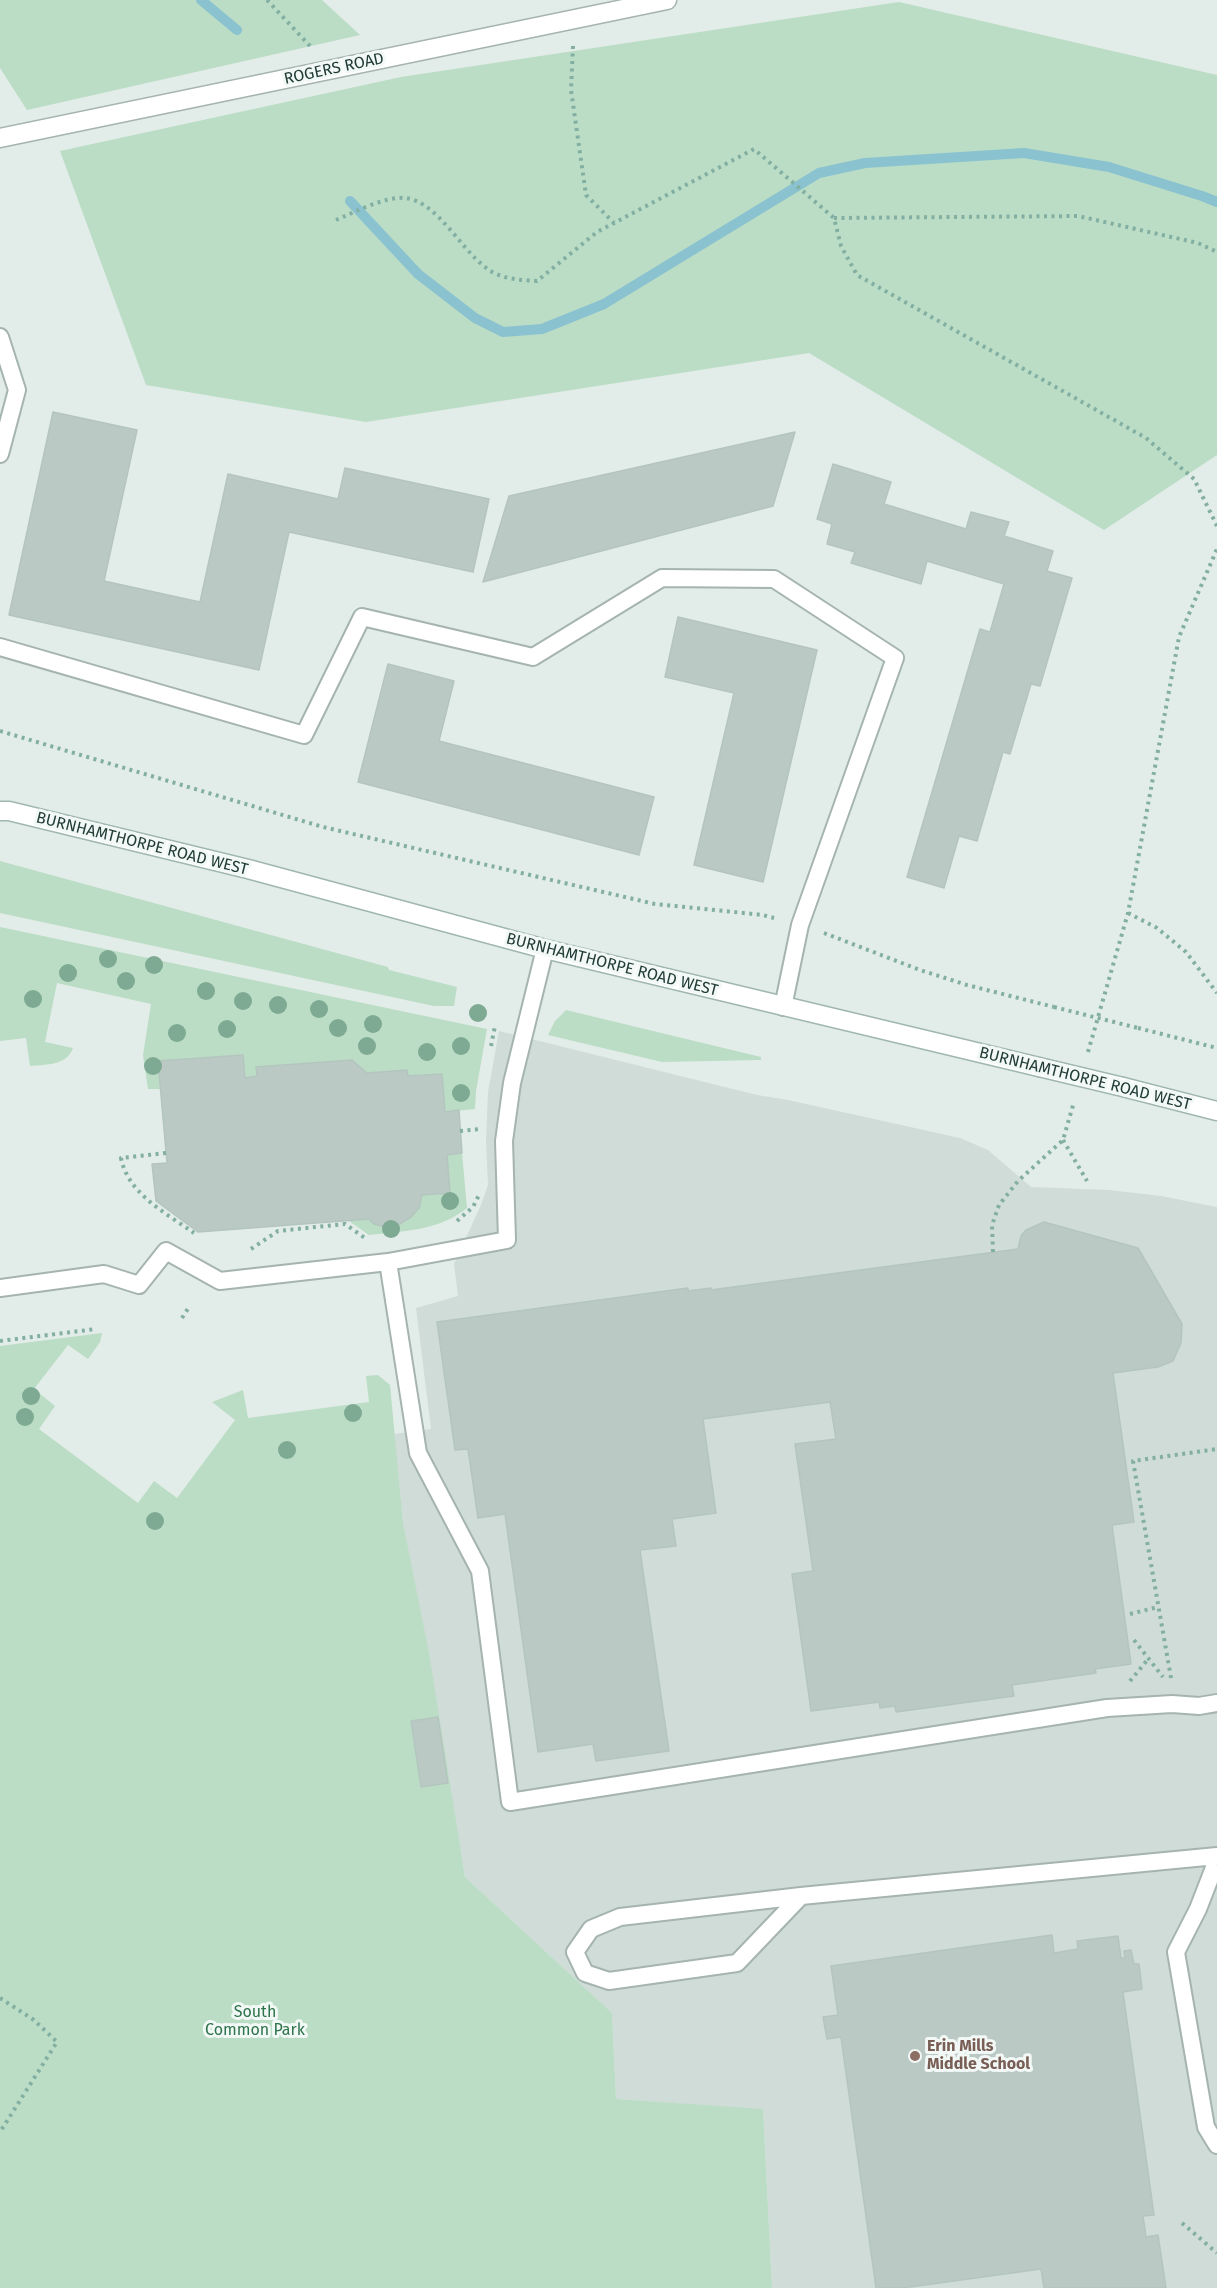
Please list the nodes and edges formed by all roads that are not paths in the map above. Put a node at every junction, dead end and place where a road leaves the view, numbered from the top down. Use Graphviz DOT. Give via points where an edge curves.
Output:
graph roads {
  1 [pos="667,0"];
  2 [pos="0,138"];
  3 [pos="0,337"];
  4 [pos="0,454"];
  5 [pos="0,647"];
  6 [pos="3,808"];
  7 [pos="544,949"];
  8 [pos="783,1007"];
  9 [pos="1217,1111"];
  10 [pos="388,1262"];
  11 [pos="0,1288"];
  12 [pos="1217,1703"];
  13 [pos="1217,1858"];
  14 [pos="801,1896"];
  15 [pos="1217,2145"];
  1 -- 2 [label="main road, ROGERS ROAD"];
  3 -- 4 [label="lane" via="17,390"];
  5 -- 8 [label="lane" via="304,735 362,617 533,657 662,578 774,579 895,658 800,925"];
  6 -- 7 [label="main road, BURNHAMTHORPE ROAD WEST"];
  7 -- 8 [label="main road, BURNHAMTHORPE ROAD WEST"];
  7 -- 10 [label="lane" via="512,1083 504,1142 507,1239"];
  8 -- 9 [label="main road, BURNHAMTHORPE ROAD WEST, bridge"];
  10 -- 11 [label="lane" via="220,1281 166,1251 139,1285 104,1274"];
  10 -- 12 [label="lane" via="418,1453 480,1571 510,1802 1172,1697 1199,1706"];
  13 -- 14 [label="lane"];
  13 -- 15 [label="lane" via="1176,1952 1206,2127"];
  14 -- 14 [label="lane" via="620,1917 591,1929 575,1952 585,1973 609,1981 737,1963"];
}
